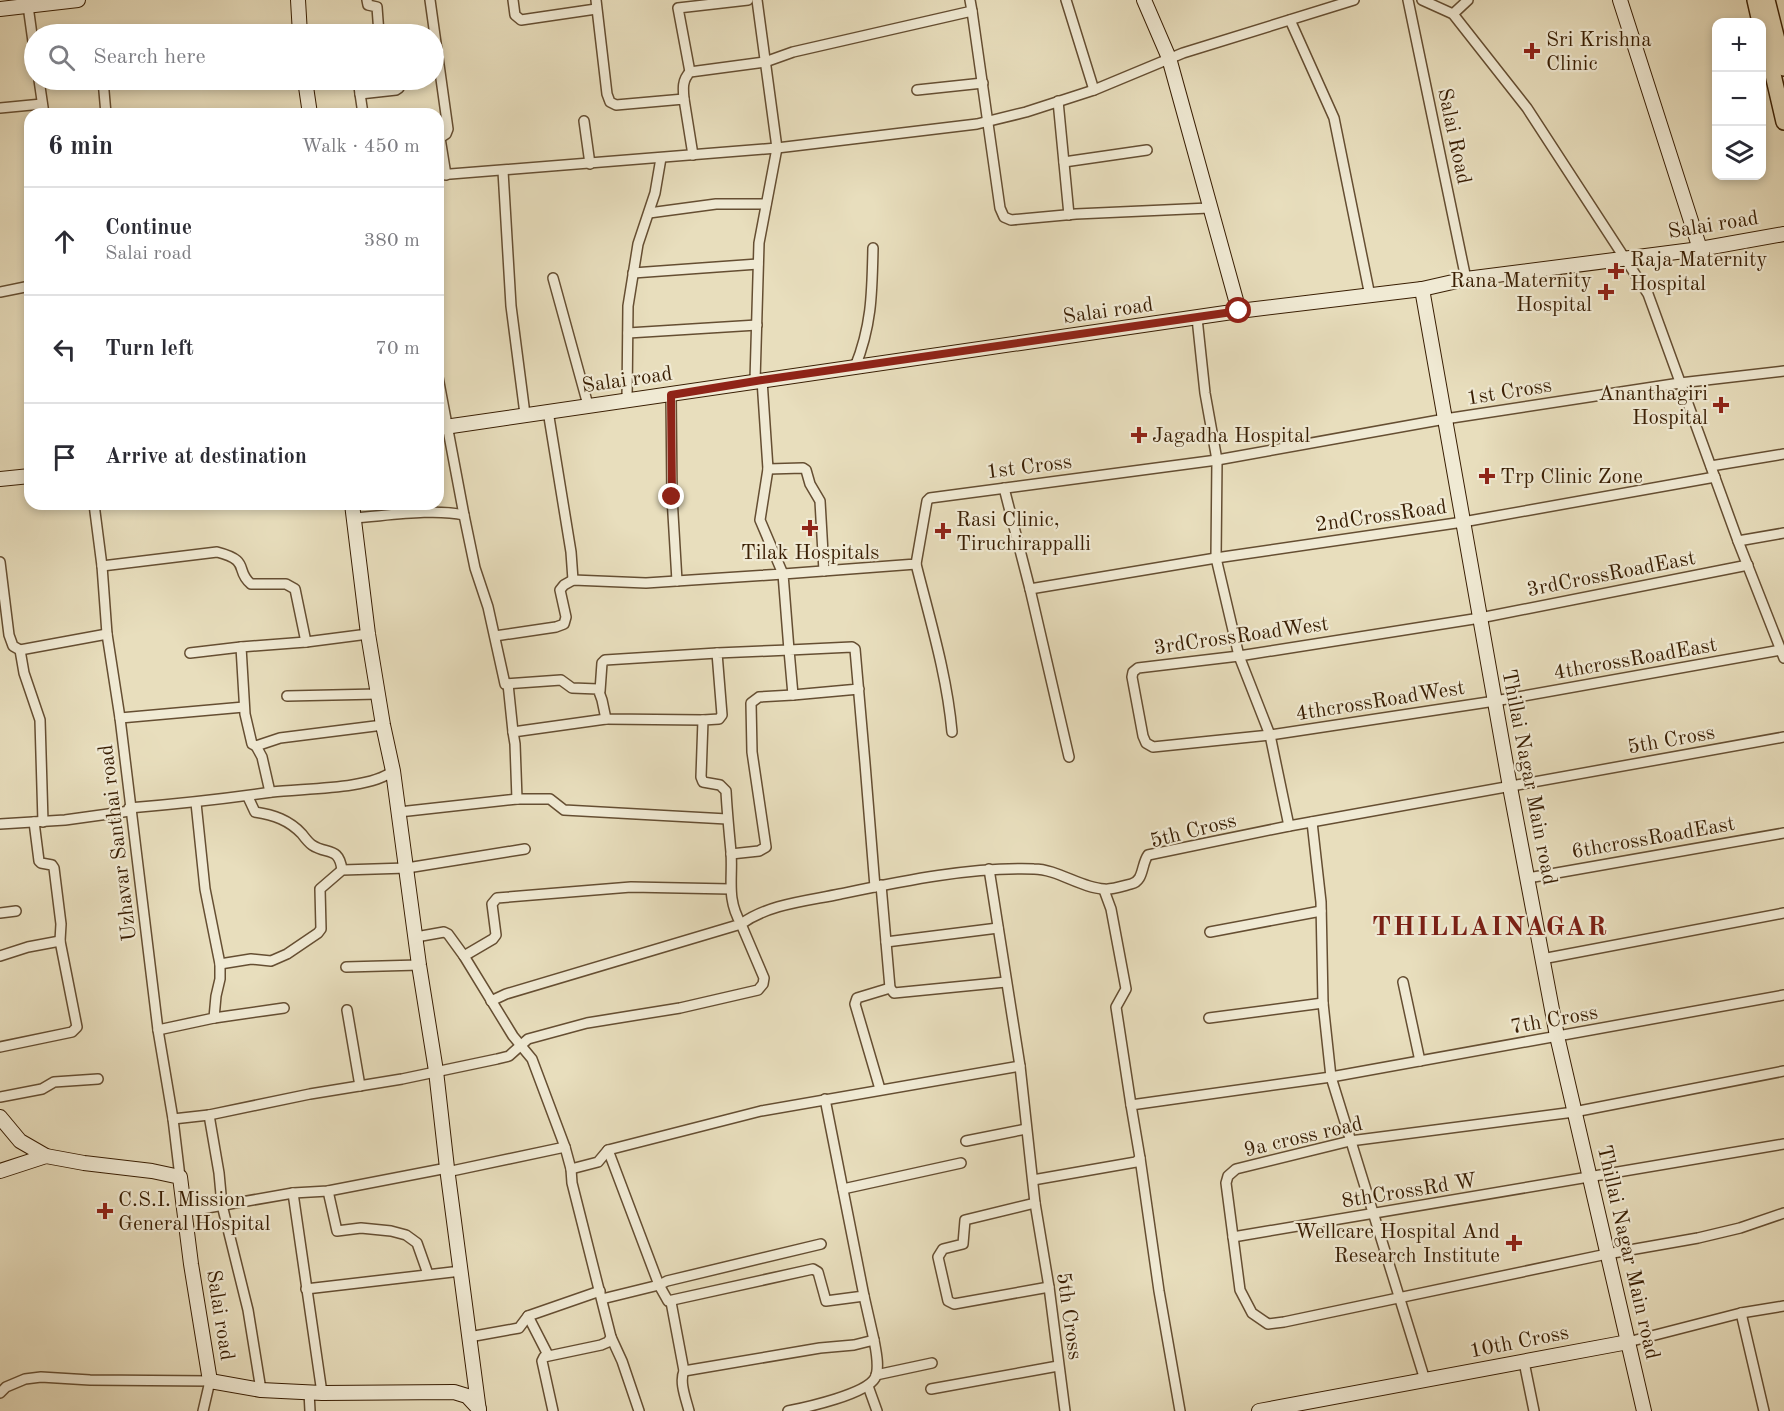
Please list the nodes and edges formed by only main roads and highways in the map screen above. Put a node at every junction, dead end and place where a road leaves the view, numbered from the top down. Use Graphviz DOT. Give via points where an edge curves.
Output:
graph roads {
  1 [pos="1755,0"];
  2 [pos="1767,0"];
  3 [pos="1759,18"];
  4 [pos="1766,48"];
  5 [pos="1784,68"];
  6 [pos="1784,122"];
  1 -- 3 [label="main road"];
  2 -- 5 [label="main road"];
  4 -- 6 [label="main road"];
}
